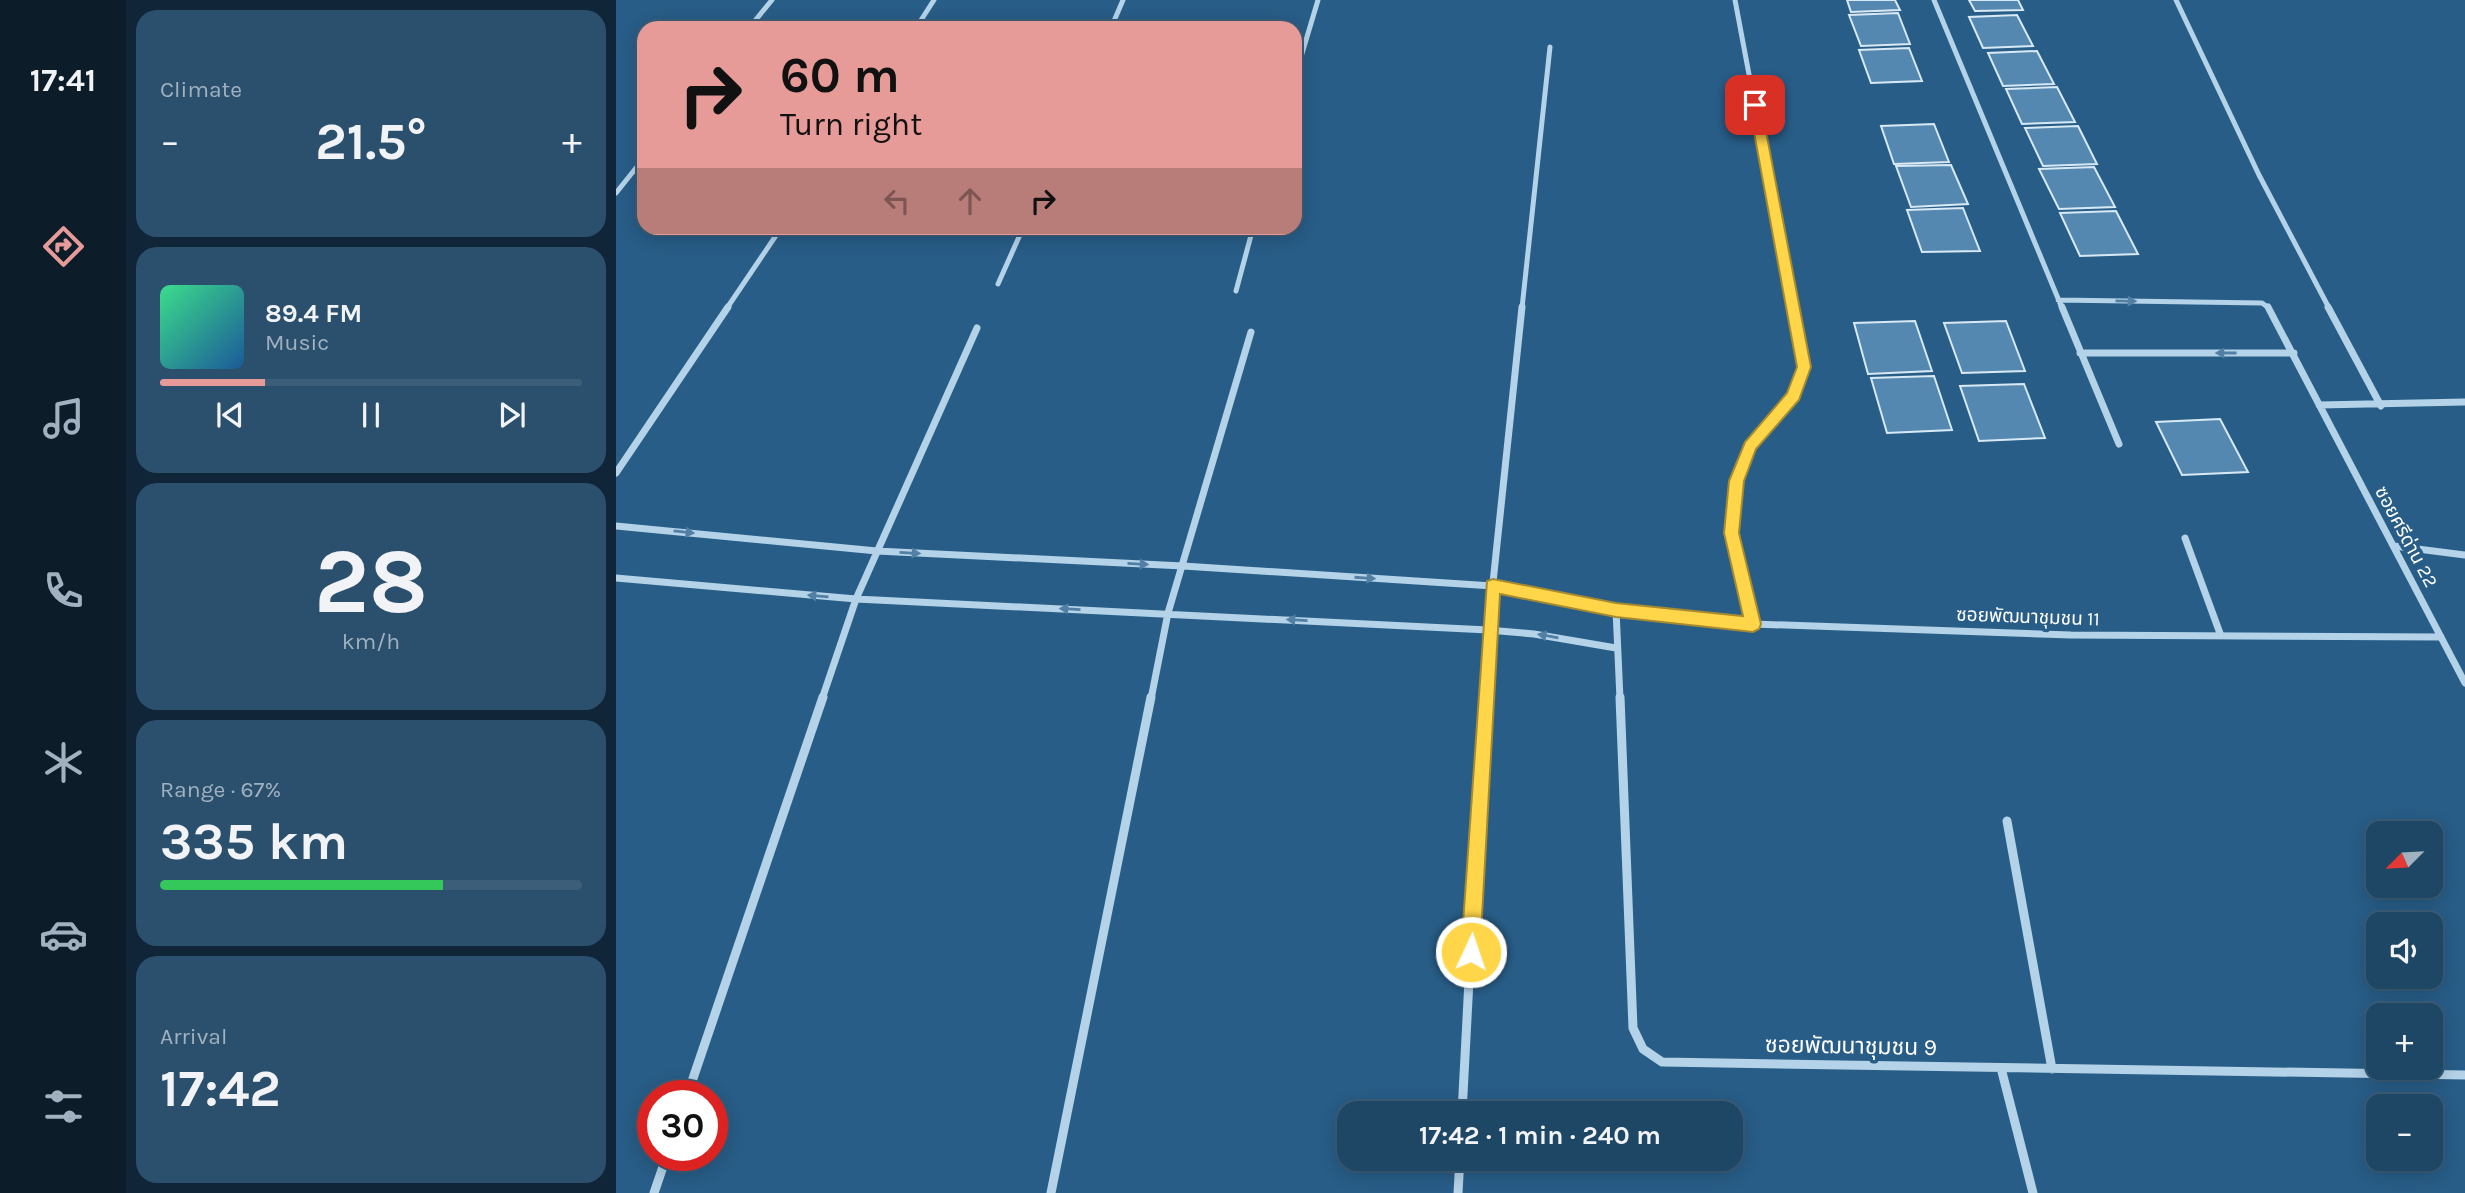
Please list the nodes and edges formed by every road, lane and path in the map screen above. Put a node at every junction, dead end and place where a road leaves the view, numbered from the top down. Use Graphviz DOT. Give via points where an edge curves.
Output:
graph roads {
  1 [pos="772,0"];
  2 [pos="934,0"];
  3 [pos="1123,0"];
  4 [pos="1318,0"];
  5 [pos="1735,0"];
  6 [pos="1934,0"];
  7 [pos="2176,0"];
  8 [pos="756,21"];
  9 [pos="920,21"];
  10 [pos="1114,21"];
  11 [pos="1302,42"];
  12 [pos="1550,47"];
  13 [pos="637,167"];
  14 [pos="616,193"];
  15 [pos="776,235"];
  16 [pos="1020,235"];
  17 [pos="1251,235"];
  18 [pos="998,284"];
  19 [pos="1236,291"];
  20 [pos="2058,300"];
  21 [pos="977,328"];
  22 [pos="1251,332"];
  23 [pos="2080,353"];
  24 [pos="2294,353"];
  25 [pos="2465,402"];
  26 [pos="2319,405"];
  27 [pos="2381,406"];
  28 [pos="2119,444"];
  29 [pos="616,474"];
  30 [pos="616,526"];
  31 [pos="2185,538"];
  32 [pos="2393,547"];
  33 [pos="877,551"];
  34 [pos="2465,555"];
  35 [pos="1183,566"];
  36 [pos="616,578"];
  37 [pos="1493,586"];
  38 [pos="856,599"];
  39 [pos="1616,610"];
  40 [pos="1168,614"];
  41 [pos="1753,624"];
  42 [pos="1488,630"];
  43 [pos="2221,636"];
  44 [pos="2441,637"];
  45 [pos="1616,648"];
  46 [pos="2465,683"];
  47 [pos="2007,821"];
  48 [pos="2001,1068"];
  49 [pos="2052,1069"];
  50 [pos="2465,1075"];
  51 [pos="692,1080"];
  52 [pos="1463,1101"];
  53 [pos="662,1171"];
  54 [pos="1459,1171"];
  55 [pos="654,1193"];
  56 [pos="1051,1193"];
  57 [pos="1458,1193"];
  58 [pos="2033,1193"];
  1 -- 8 [label="street"];
  2 -- 9 [label="street"];
  3 -- 10 [label="street"];
  4 -- 11 [label="street"];
  5 -- 41 [label="street" via="1804,367 1794,396 1750,446 1736,481 1732,533"];
  6 -- 20 [label="street"];
  7 -- 27 [label="street" via="2259,175"];
  12 -- 37 [label="street"];
  13 -- 14 [label="street"];
  15 -- 29 [label="street"];
  16 -- 18 [label="street"];
  17 -- 19 [label="street"];
  20 -- 23 [label="street"];
  20 -- 24 [label="street, ซอยศรีด่าน 22, one-way" via="2266,304"];
  21 -- 33 [label="street"];
  22 -- 35 [label="street"];
  24 -- 23 [label="street, one-way"];
  23 -- 28 [label="street"];
  24 -- 26 [label="street, ซอยศรีด่าน 22"];
  25 -- 27 [label="street"];
  26 -- 27 [label="street"];
  26 -- 32 [label="street, ซอยศรีด่าน 22"];
  30 -- 33 [label="street, ซอยพัฒนาชุมชน 11, one-way"];
  31 -- 43 [label="street"];
  32 -- 34 [label="street"];
  32 -- 44 [label="street, ซอยศรีด่าน 22"];
  33 -- 35 [label="street, ซอยพัฒนาชุมชน 11, one-way"];
  33 -- 38 [label="street"];
  35 -- 37 [label="street, ซอยพัฒนาชุมชน 11, one-way"];
  35 -- 40 [label="street"];
  38 -- 36 [label="street, one-way"];
  37 -- 39 [label="street, ซอยพัฒนาชุมชน 11"];
  37 -- 42 [label="street"];
  40 -- 38 [label="street, one-way"];
  38 -- 51 [label="street"];
  39 -- 41 [label="street, ซอยพัฒนาชุมชน 11"];
  39 -- 45 [label="street, ซอยพัฒนาชุมชน 9"];
  42 -- 40 [label="street, one-way"];
  40 -- 56 [label="street"];
  41 -- 43 [label="street, ซอยพัฒนาชุมชน 11"];
  45 -- 42 [label="street, one-way"];
  42 -- 52 [label="street"];
  43 -- 44 [label="street, ซอยพัฒนาชุมชน 11"];
  44 -- 46 [label="street, ซอยศรีด่าน 22"];
  45 -- 48 [label="street, ซอยพัฒนาชุมชน 9" via="1633,1028 1643,1049 1662,1062"];
  47 -- 49 [label="street"];
  48 -- 49 [label="street, ซอยพัฒนาชุมชน 9"];
  48 -- 58 [label="street"];
  49 -- 50 [label="street, ซอยพัฒนาชุมชน 9"];
  53 -- 55 [label="street"];
  54 -- 57 [label="street"];
}
